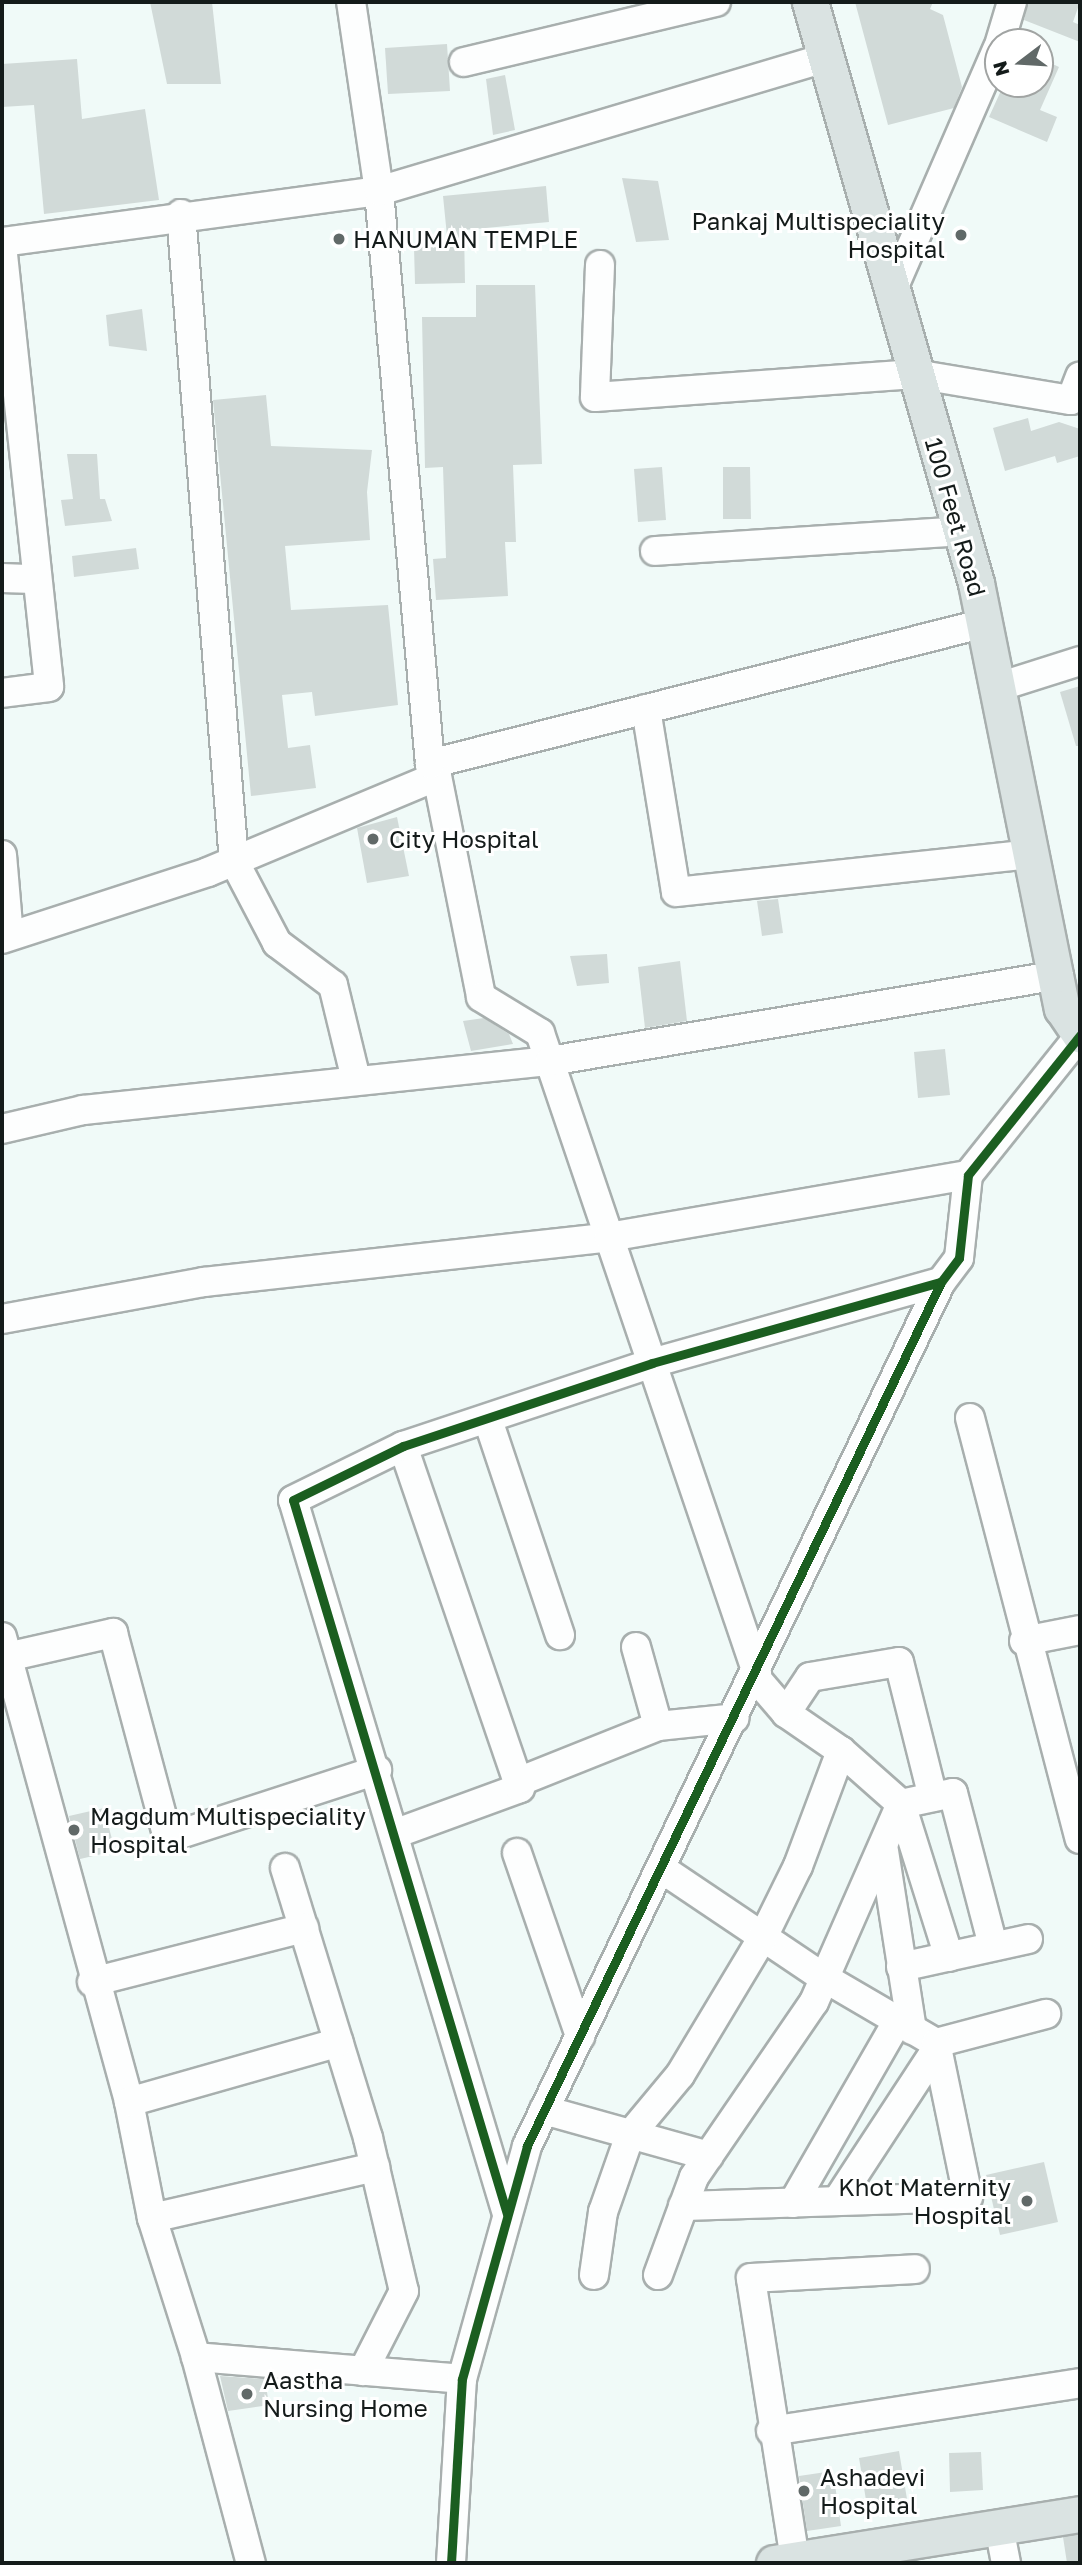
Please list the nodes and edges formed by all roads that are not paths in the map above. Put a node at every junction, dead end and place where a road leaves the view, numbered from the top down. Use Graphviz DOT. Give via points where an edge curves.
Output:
graph roads {
  1 [pos="351,2"];
  2 [pos="716,2"];
  3 [pos="810,2"];
  4 [pos="1012,2"];
  5 [pos="1004,28"];
  6 [pos="824,58"];
  7 [pos="464,62"];
  8 [pos="984,79"];
  9 [pos="379,191"];
  10 [pos="181,214"];
  11 [pos="2,243"];
  12 [pos="600,265"];
  13 [pos="892,291"];
  14 [pos="8,367"];
  15 [pos="915,374"];
  16 [pos="1077,394"];
  17 [pos="961,531"];
  18 [pos="654,551"];
  19 [pos="2,579"];
  20 [pos="34,579"];
  21 [pos="985,623"];
  22 [pos="1080,661"];
  23 [pos="998,687"];
  24 [pos="2,693"];
  25 [pos="646,709"];
  26 [pos="434,770"];
  27 [pos="1033,854"];
  28 [pos="2,855"];
  29 [pos="233,861"];
  30 [pos="5,938"];
  31 [pos="1059,975"];
  32 [pos="1080,1035"];
  33 [pos="550,1061"];
  34 [pos="356,1079"];
  35 [pos="2,1129"];
  36 [pos="968,1175"];
  37 [pos="609,1237"];
  38 [pos="941,1282"];
  39 [pos="2,1319"];
  40 [pos="652,1363"];
  41 [pos="970,1418"];
  42 [pos="488,1420"];
  43 [pos="403,1446"];
  44 [pos="1080,1630"];
  45 [pos="560,1634"];
  46 [pos="1024,1641"];
  47 [pos="4,1647"];
  48 [pos="636,1647"];
  49 [pos="756,1675"];
  50 [pos="810,1677"];
  51 [pos="786,1713"];
  52 [pos="735,1718"];
  53 [pos="658,1726"];
  54 [pos="841,1751"];
  55 [pos="377,1770"];
  56 [pos="517,1782"];
  57 [pos="933,1797"];
  58 [pos="901,1804"];
  59 [pos="397,1833"];
  60 [pos="1080,1839"];
  61 [pos="884,1851"];
  62 [pos="517,1853"];
  63 [pos="285,1868"];
  64 [pos="662,1869"];
  65 [pos="304,1928"];
  66 [pos="763,1937"];
  67 [pos="1028,1939"];
  68 [pos="993,1946"];
  69 [pos="949,1956"];
  70 [pos="901,1967"];
  71 [pos="823,1977"];
  72 [pos="92,1982"];
  73 [pos="1046,2014"];
  74 [pos="580,2036"];
  75 [pos="920,2036"];
  76 [pos="339,2042"];
  77 [pos="129,2102"];
  78 [pos="544,2110"];
  79 [pos="630,2135"];
  80 [pos="709,2156"];
  81 [pos="375,2167"];
  82 [pos="836,2201"];
  83 [pos="793,2203"];
  84 [pos="683,2206"];
  85 [pos="507,2214"];
  86 [pos="152,2218"];
  87 [pos="915,2269"];
  88 [pos="658,2274"];
  89 [pos="594,2275"];
  90 [pos="196,2357"];
  91 [pos="363,2371"];
  92 [pos="463,2379"];
  93 [pos="1080,2383"];
  94 [pos="771,2431"];
  95 [pos="1080,2514"];
  96 [pos="999,2527"];
  97 [pos="785,2561"];
  98 [pos="250,2563"];
  99 [pos="451,2563"];
  100 [pos="1006,2563"];
  1 -- 9 [label="street"];
  2 -- 7 [label="street"];
  3 -- 6 [label="main road, 100 Feet Road"];
  4 -- 5 [label="street"];
  6 -- 9 [label="street"];
  6 -- 13 [label="main road, 100 Feet Road"];
  8 -- 13 [label="street"];
  9 -- 10 [label="street"];
  9 -- 26 [label="street"];
  10 -- 11 [label="street"];
  10 -- 29 [label="street"];
  11 -- 14 [label="street"];
  12 -- 15 [label="street" via="595,397"];
  13 -- 15 [label="main road, 100 Feet Road"];
  14 -- 20 [label="street"];
  15 -- 16 [label="street"];
  15 -- 17 [label="main road, 100 Feet Road"];
  17 -- 18 [label="street"];
  17 -- 21 [label="main road, 100 Feet Road"];
  19 -- 20 [label="street"];
  20 -- 24 [label="street" via="49,687"];
  21 -- 23 [label="main road, 100 Feet Road"];
  21 -- 25 [label="street"];
  22 -- 23 [label="street"];
  23 -- 27 [label="main road, 100 Feet Road"];
  25 -- 26 [label="street"];
  25 -- 27 [label="street" via="676,892"];
  26 -- 29 [label="street"];
  26 -- 33 [label="street" via="481,997 540,1033"];
  27 -- 31 [label="main road, 100 Feet Road"];
  28 -- 30 [label="street"];
  29 -- 30 [label="street"];
  29 -- 34 [label="street" via="277,943 333,985"];
  31 -- 32 [label="main road, 100 Feet Road" via="1062,1008"];
  31 -- 33 [label="street"];
  32 -- 36 [label="street"];
  33 -- 34 [label="street"];
  33 -- 37 [label="street"];
  34 -- 35 [label="street" via="83,1110"];
  36 -- 37 [label="street"];
  36 -- 38 [label="street" via="959,1258"];
  37 -- 39 [label="street" via="204,1282"];
  37 -- 40 [label="street"];
  38 -- 40 [label="street"];
  38 -- 49 [label="street"];
  40 -- 42 [label="street"];
  40 -- 49 [label="street"];
  41 -- 46 [label="street"];
  42 -- 43 [label="street"];
  42 -- 45 [label="street"];
  43 -- 55 [label="street" via="293,1500"];
  43 -- 56 [label="street"];
  44 -- 46 [label="street"];
  46 -- 60 [label="street"];
  47 -- 55 [label="street" via="113,1633 168,1838"];
  47 -- 72 [label="street"];
  48 -- 53 [label="street"];
  49 -- 50 [label="street"];
  49 -- 51 [label="street"];
  49 -- 52 [label="street"];
  50 -- 51 [label="street"];
  50 -- 57 [label="street" via="898,1662"];
  51 -- 54 [label="street"];
  52 -- 53 [label="street"];
  52 -- 64 [label="street"];
  53 -- 56 [label="street"];
  54 -- 58 [label="street"];
  54 -- 66 [label="street" via="798,1866"];
  55 -- 59 [label="street"];
  56 -- 59 [label="street" via="520,1788"];
  57 -- 58 [label="street"];
  57 -- 68 [label="street" via="953,1793"];
  58 -- 61 [label="street"];
  58 -- 69 [label="street"];
  59 -- 85 [label="street"];
  61 -- 70 [label="street"];
  61 -- 71 [label="street"];
  62 -- 74 [label="street"];
  63 -- 65 [label="street"];
  64 -- 66 [label="street"];
  64 -- 74 [label="street"];
  65 -- 72 [label="street"];
  65 -- 76 [label="street"];
  66 -- 71 [label="street"];
  66 -- 79 [label="street" via="680,2075"];
  67 -- 68 [label="street"];
  68 -- 69 [label="street"];
  69 -- 70 [label="street"];
  70 -- 75 [label="street"];
  71 -- 75 [label="street"];
  71 -- 80 [label="street" via="814,2002"];
  72 -- 77 [label="street"];
  73 -- 75 [label="street"];
  74 -- 78 [label="street"];
  75 -- 82 [label="street"];
  75 -- 82 [label="street" via="968,2197"];
  75 -- 83 [label="street"];
  76 -- 77 [label="street"];
  76 -- 81 [label="street"];
  77 -- 86 [label="street"];
  78 -- 79 [label="street"];
  78 -- 85 [label="street" via="527,2146"];
  79 -- 80 [label="street"];
  79 -- 89 [label="street" via="603,2211"];
  80 -- 84 [label="street"];
  81 -- 86 [label="street"];
  81 -- 91 [label="street" via="404,2291"];
  82 -- 83 [label="street"];
  83 -- 84 [label="street"];
  84 -- 88 [label="street"];
  85 -- 92 [label="street"];
  86 -- 90 [label="street"];
  87 -- 94 [label="street" via="751,2278 769,2381"];
  90 -- 91 [label="street"];
  90 -- 98 [label="street"];
  91 -- 92 [label="street"];
  92 -- 99 [label="street"];
  93 -- 94 [label="street"];
  94 -- 97 [label="street"];
  95 -- 96 [label="main road"];
  96 -- 97 [label="main road"];
  96 -- 100 [label="street"];
}
